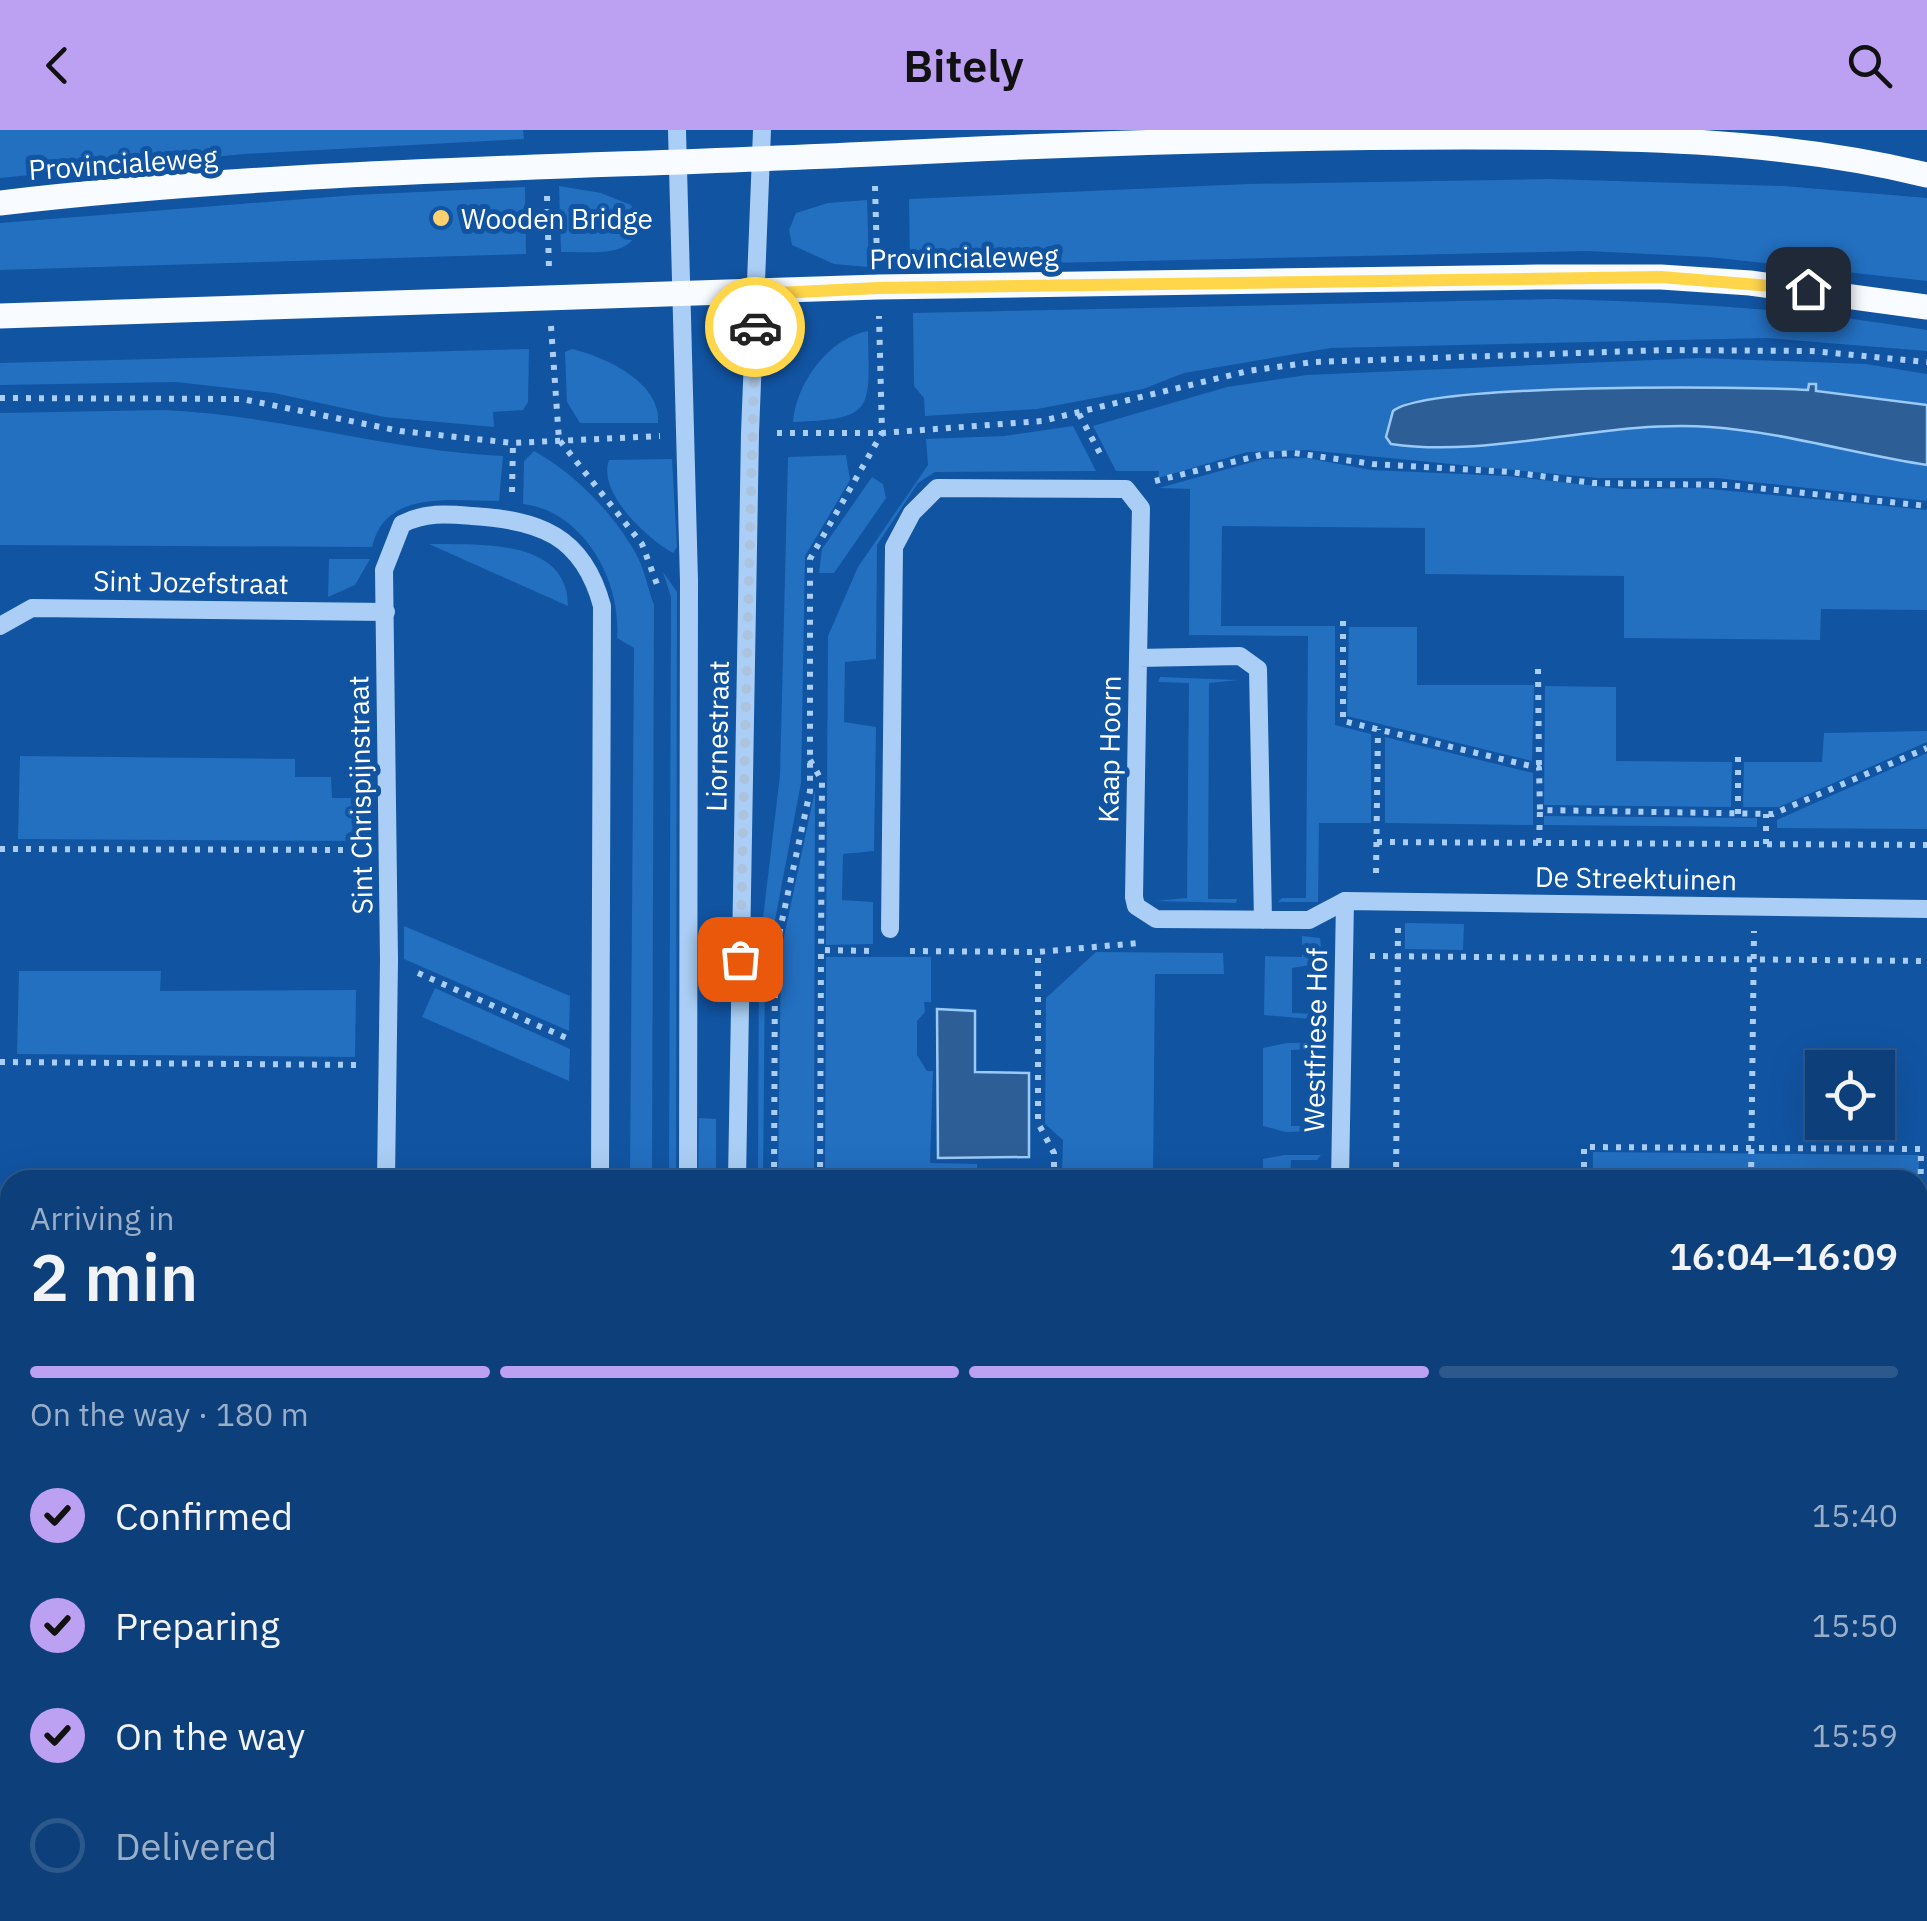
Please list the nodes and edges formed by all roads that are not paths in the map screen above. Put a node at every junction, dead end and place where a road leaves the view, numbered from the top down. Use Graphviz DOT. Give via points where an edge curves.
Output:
graph roads {
  1 [pos="678,130"];
  2 [pos="762,130"];
  3 [pos="762,158"];
  4 [pos="678,162"];
  5 [pos="1927,175"];
  6 [pos="0,203"];
  7 [pos="756,294"];
  8 [pos="682,296"];
  9 [pos="1927,307"];
  10 [pos="0,316"];
  11 [pos="386,612"];
  12 [pos="0,626"];
  13 [pos="1138,658"];
  14 [pos="1345,902"];
  15 [pos="1927,909"];
  16 [pos="1263,920"];
  17 [pos="890,929"];
  18 [pos="386,1170"];
  19 [pos="600,1170"];
  20 [pos="688,1170"];
  21 [pos="738,1170"];
  22 [pos="1340,1170"];
  1 -- 4 [label="street, Liornestraat"];
  2 -- 3 [label="street, Liornestraat"];
  3 -- 4 [label="main road, Provincialeweg"];
  3 -- 5 [label="main road, Provincialeweg" via="1346,137 1568,137 1733,144"];
  3 -- 7 [label="street, Liornestraat"];
  4 -- 6 [label="main road, Provincialeweg"];
  4 -- 8 [label="street, Liornestraat"];
  7 -- 8 [label="main road, Provincialeweg"];
  7 -- 9 [label="main road, Provincialeweg" via="1661,277"];
  7 -- 21 [label="street, Liornestraat"];
  8 -- 10 [label="main road, Provincialeweg"];
  8 -- 20 [label="street, Liornestraat" via="690,614"];
  11 -- 12 [label="street, Sint Jozefstraat" via="32,608"];
  11 -- 18 [label="street, Sint Chrispijnstraat"];
  11 -- 19 [label="street, Sint Chrispijnstraat" via="384,570 402,524 432,514 512,518 546,528 594,578 602,606"];
  13 -- 16 [label="street, Kaap Hoorn" via="1240,656 1258,669"];
  13 -- 16 [label="street, Kaap Hoorn" via="1136,906 1156,919"];
  13 -- 17 [label="street" via="1141,508 1126,489 937,488 912,513 894,547"];
  14 -- 15 [label="street, De Streektuinen"];
  14 -- 16 [label="street" via="1309,920"];
  14 -- 22 [label="street, Westfriese Hof"];
}
